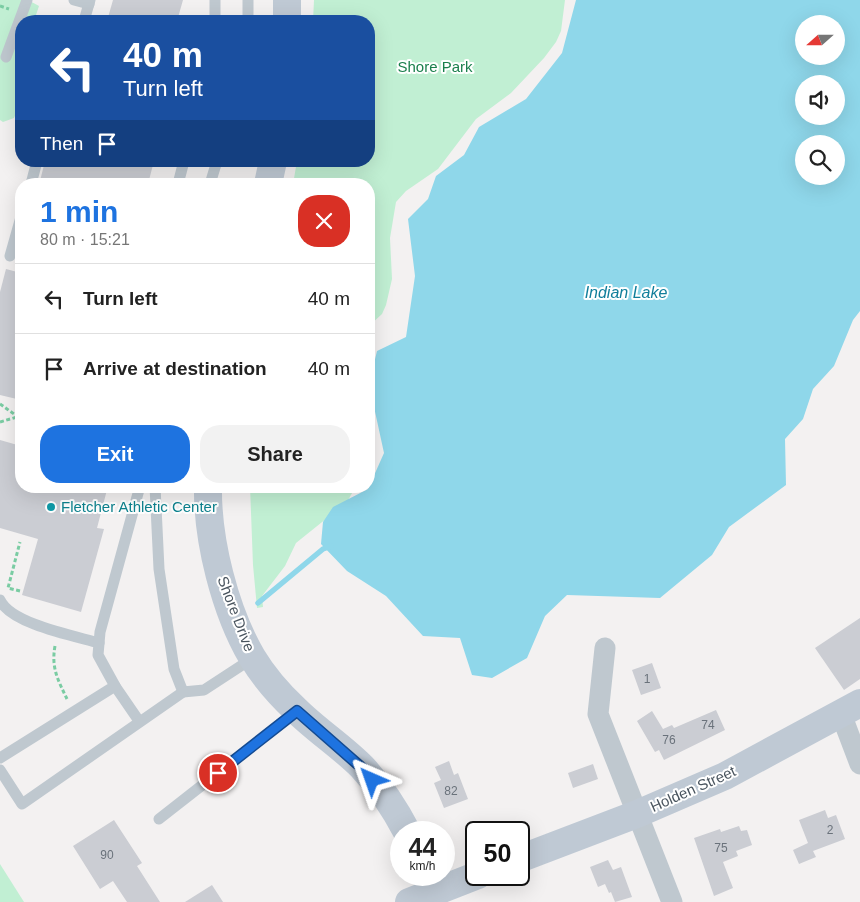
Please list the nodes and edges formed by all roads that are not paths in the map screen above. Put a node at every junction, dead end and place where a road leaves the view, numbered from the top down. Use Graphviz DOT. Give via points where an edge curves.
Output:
graph roads {
  1 [pos="28,0"];
  2 [pos="74,0"];
  3 [pos="215,0"];
  4 [pos="248,0"];
  5 [pos="287,0"];
  6 [pos="89,2"];
  7 [pos="22,15"];
  8 [pos="86,15"];
  9 [pos="215,15"];
  10 [pos="248,15"];
  11 [pos="287,15"];
  12 [pos="15,34"];
  13 [pos="6,57"];
  14 [pos="15,238"];
  15 [pos="10,256"];
  16 [pos="138,493"];
  17 [pos="155,493"];
  18 [pos="209,493"];
  19 [pos="0,600"];
  20 [pos="100,643"];
  21 [pos="605,648"];
  22 [pos="253,658"];
  23 [pos="115,686"];
  24 [pos="184,692"];
  25 [pos="851,709"];
  26 [pos="297,711"];
  27 [pos="139,721"];
  28 [pos="0,758"];
  29 [pos="860,764"];
  30 [pos="0,770"];
  31 [pos="637,814"];
  32 [pos="159,819"];
  33 [pos="400,821"];
  34 [pos="530,855"];
  35 [pos="465,880"];
  36 [pos="428,894"];
  37 [pos="672,902"];
  1 -- 7 [label="lane"];
  2 -- 6 [label="lane"];
  3 -- 9 [label="lane"];
  4 -- 10 [label="lane"];
  5 -- 11 [label="main road"];
  6 -- 8 [label="lane"];
  12 -- 13 [label="lane"];
  14 -- 15 [label="lane"];
  16 -- 20 [label="lane" via="100,632"];
  17 -- 24 [label="lane" via="159,569 174,669"];
  18 -- 22 [label="main road, Shore Drive" via="213,543 219,567"];
  19 -- 20 [label="lane" via="21,618"];
  20 -- 23 [label="lane" via="98,655"];
  21 -- 31 [label="street" via="598,714"];
  22 -- 24 [label="lane" via="204,690"];
  22 -- 26 [label="main road, Shore Drive" via="270,684"];
  23 -- 27 [label="lane"];
  23 -- 28 [label="lane"];
  24 -- 27 [label="lane"];
  25 -- 29 [label="street"];
  25 -- 31 [label="main road, Holden Street" via="724,776"];
  26 -- 32 [label="lane"];
  26 -- 33 [label="main road, Shore Drive" via="362,768"];
  27 -- 30 [label="lane" via="22,804"];
  31 -- 34 [label="main road, Holden Street"];
  31 -- 37 [label="street"];
  35 -- 36 [label="main road"];
}
